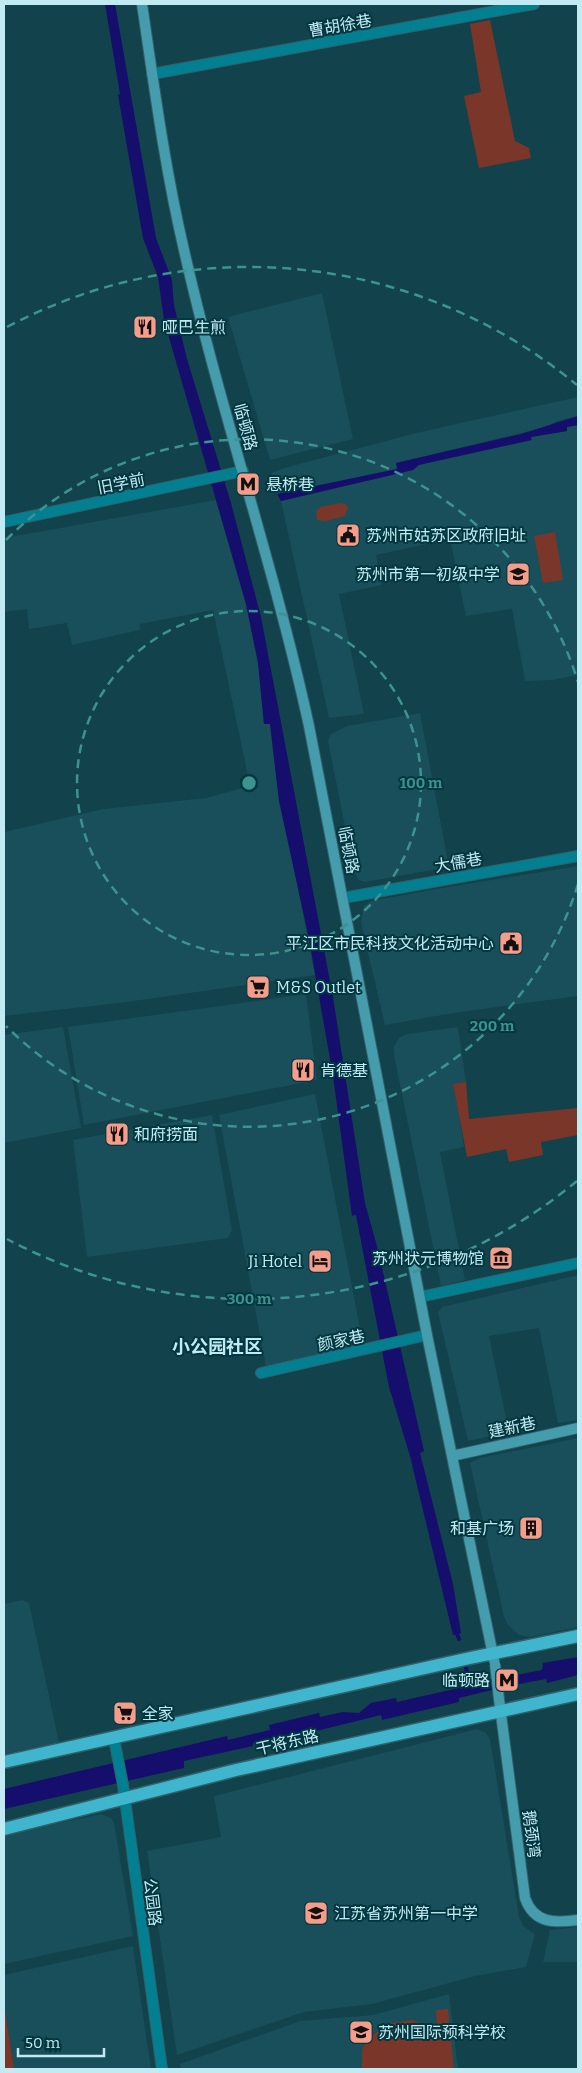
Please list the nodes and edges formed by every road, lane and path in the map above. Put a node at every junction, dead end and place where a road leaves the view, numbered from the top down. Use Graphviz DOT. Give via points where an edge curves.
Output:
graph roads {
  1 [pos="142,4"];
  2 [pos="534,4"];
  3 [pos="152,74"];
  4 [pos="243,472"];
  5 [pos="4,522"];
  6 [pos="578,856"];
  7 [pos="343,898"];
  8 [pos="578,1264"];
  9 [pos="420,1297"];
  10 [pos="427,1335"];
  11 [pos="261,1373"];
  12 [pos="578,1428"];
  13 [pos="452,1456"];
  14 [pos="578,1636"];
  15 [pos="494,1659"];
  16 [pos="578,1694"];
  17 [pos="500,1704"];
  18 [pos="114,1739"];
  19 [pos="4,1762"];
  20 [pos="124,1792"];
  21 [pos="4,1828"];
  22 [pos="578,1920"];
  23 [pos="162,2069"];
  1 -- 3 [label="main road, 临顿路"];
  2 -- 3 [label="street, 曹胡徐巷"];
  3 -- 4 [label="main road, 临顿路" via="184,251"];
  4 -- 5 [label="street, 旧学前"];
  4 -- 7 [label="main road, 临顿路" via="289,638"];
  6 -- 7 [label="street, 大儒巷"];
  7 -- 9 [label="main road, 临顿路"];
  8 -- 9 [label="street"];
  9 -- 10 [label="main road, 临顿路"];
  10 -- 11 [label="street, 颜家巷"];
  10 -- 13 [label="main road, 临顿路"];
  12 -- 13 [label="main road, 建新巷"];
  13 -- 15 [label="main road, 临顿路"];
  14 -- 15 [label="main road"];
  15 -- 17 [label="main road, 临顿路, bridge"];
  15 -- 18 [label="main road" via="470,1658"];
  16 -- 17 [label="main road, 干将东路"];
  17 -- 20 [label="main road, 干将东路"];
  17 -- 22 [label="main road, 鹅颈湾" via="527,1903 535,1915 544,1920"];
  18 -- 19 [label="main road"];
  18 -- 20 [label="street, 公园路, bridge"];
  20 -- 21 [label="main road, 干将东路"];
  20 -- 23 [label="street, 公园路"];
}
